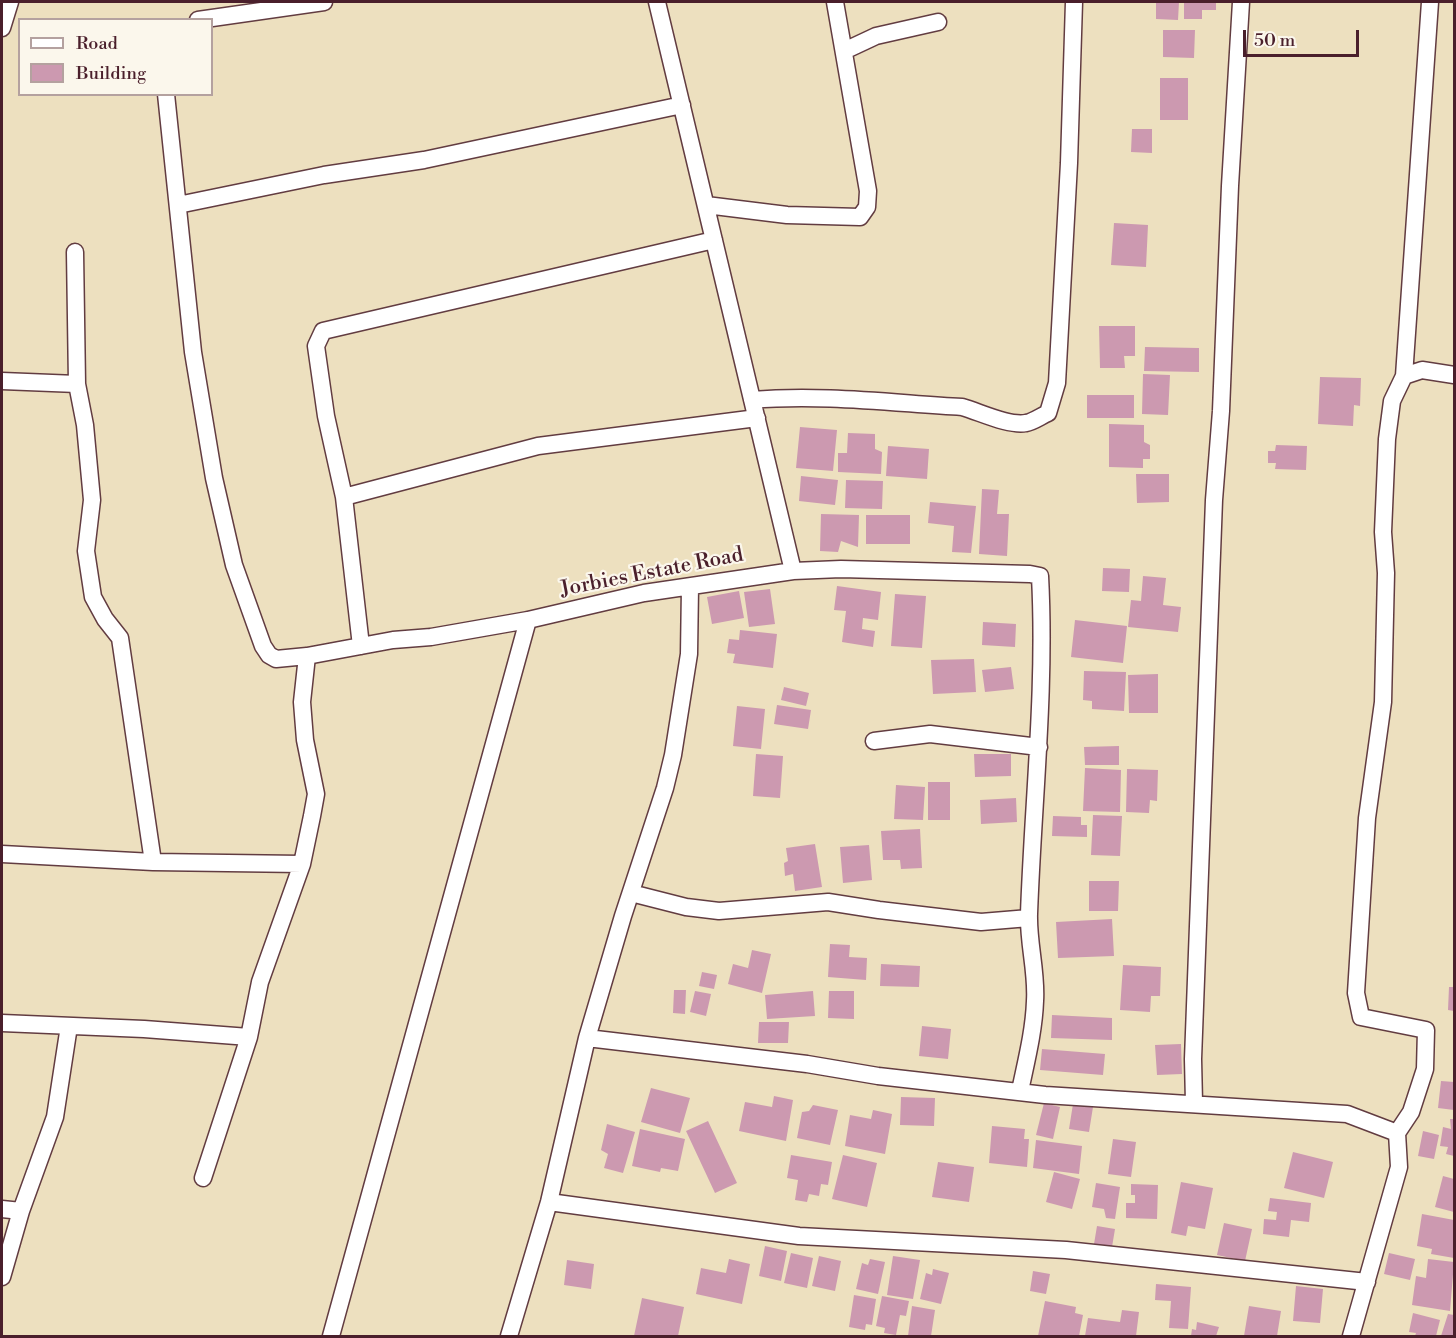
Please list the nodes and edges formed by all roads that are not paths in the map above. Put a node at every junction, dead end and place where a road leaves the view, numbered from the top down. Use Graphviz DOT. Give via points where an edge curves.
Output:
graph roads {
  1 [pos="10,2"];
  2 [pos="324,2"];
  3 [pos="657,2"];
  4 [pos="835,2"];
  5 [pos="1074,2"];
  6 [pos="1241,2"];
  7 [pos="1430,2"];
  8 [pos="212,18"];
  9 [pos="938,22"];
  10 [pos="2,28"];
  11 [pos="843,51"];
  12 [pos="166,96"];
  13 [pos="682,105"];
  14 [pos="178,205"];
  15 [pos="706,205"];
  16 [pos="714,240"];
  17 [pos="75,252"];
  18 [pos="1455,375"];
  19 [pos="1404,376"];
  20 [pos="2,381"];
  21 [pos="76,384"];
  22 [pos="752,400"];
  23 [pos="757,418"];
  24 [pos="344,497"];
  25 [pos="793,571"];
  26 [pos="690,587"];
  27 [pos="528,621"];
  28 [pos="361,646"];
  29 [pos="307,656"];
  30 [pos="874,741"];
  31 [pos="1039,747"];
  32 [pos="2,854"];
  33 [pos="153,862"];
  34 [pos="302,864"];
  35 [pos="632,892"];
  36 [pos="1029,918"];
  37 [pos="2,1023"];
  38 [pos="69,1026"];
  39 [pos="249,1037"];
  40 [pos="587,1038"];
  41 [pos="1020,1091"];
  42 [pos="1194,1103"];
  43 [pos="1397,1133"];
  44 [pos="203,1178"];
  45 [pos="549,1202"];
  46 [pos="2,1209"];
  47 [pos="21,1211"];
  48 [pos="2,1277"];
  49 [pos="1367,1282"];
  50 [pos="331,1336"];
  51 [pos="509,1336"];
  52 [pos="1351,1336"];
  1 -- 10 [label="street"];
  2 -- 8 [label="street"];
  3 -- 13 [label="street"];
  4 -- 11 [label="street"];
  5 -- 22 [label="street" via="1057,383 1048,413 1026,423 1006,422 962,407 813,398"];
  6 -- 42 [label="street" via="1214,500"];
  7 -- 19 [label="street"];
  9 -- 11 [label="street" via="876,36"];
  11 -- 15 [label="street" via="868,191 867,207 860,217 787,215"];
  12 -- 14 [label="street"];
  13 -- 14 [label="street" via="424,160 324,175"];
  13 -- 15 [label="street"];
  14 -- 29 [label="street, Jorbies Estate Road" via="193,352 214,478 234,565 268,655 276,659"];
  15 -- 16 [label="street"];
  16 -- 22 [label="street"];
  16 -- 24 [label="street" via="323,331 316,346"];
  17 -- 21 [label="street"];
  18 -- 19 [label="street" via="1422,370"];
  19 -- 43 [label="street" via="1392,401 1387,439 1383,702 1366,818 1356,993 1361,1017 1426,1030 1425,1069 1411,1112"];
  20 -- 21 [label="street"];
  21 -- 33 [label="street" via="85,425 92,500 87,551 93,597 120,638"];
  22 -- 23 [label="street"];
  23 -- 24 [label="street" via="538,446"];
  23 -- 25 [label="street"];
  24 -- 28 [label="street"];
  25 -- 26 [label="street, Jorbies Estate Road"];
  25 -- 31 [label="street, Jorbies Estate Road" via="1040,576"];
  26 -- 27 [label="street, Jorbies Estate Road" via="644,593"];
  26 -- 35 [label="street" via="689,654 673,755"];
  27 -- 28 [label="street, Jorbies Estate Road"];
  27 -- 50 [label="street"];
  28 -- 29 [label="street, Jorbies Estate Road"];
  29 -- 34 [label="street" via="302,702 316,794"];
  30 -- 31 [label="street" via="930,734"];
  31 -- 36 [label="street"];
  32 -- 33 [label="street"];
  33 -- 34 [label="street"];
  34 -- 39 [label="street" via="260,982"];
  35 -- 36 [label="street" via="686,907 719,911 828,902 981,922"];
  35 -- 40 [label="street"];
  36 -- 41 [label="street" via="1035,1000"];
  37 -- 38 [label="street"];
  38 -- 39 [label="street"];
  38 -- 47 [label="street" via="55,1117"];
  39 -- 44 [label="street"];
  40 -- 41 [label="street"];
  40 -- 45 [label="street"];
  41 -- 42 [label="street"];
  42 -- 43 [label="street" via="1347,1114"];
  43 -- 49 [label="street" via="1400,1167"];
  45 -- 49 [label="street" via="799,1236 1066,1250"];
  45 -- 51 [label="street"];
  46 -- 47 [label="street"];
  47 -- 48 [label="street"];
  49 -- 52 [label="street"];
}
